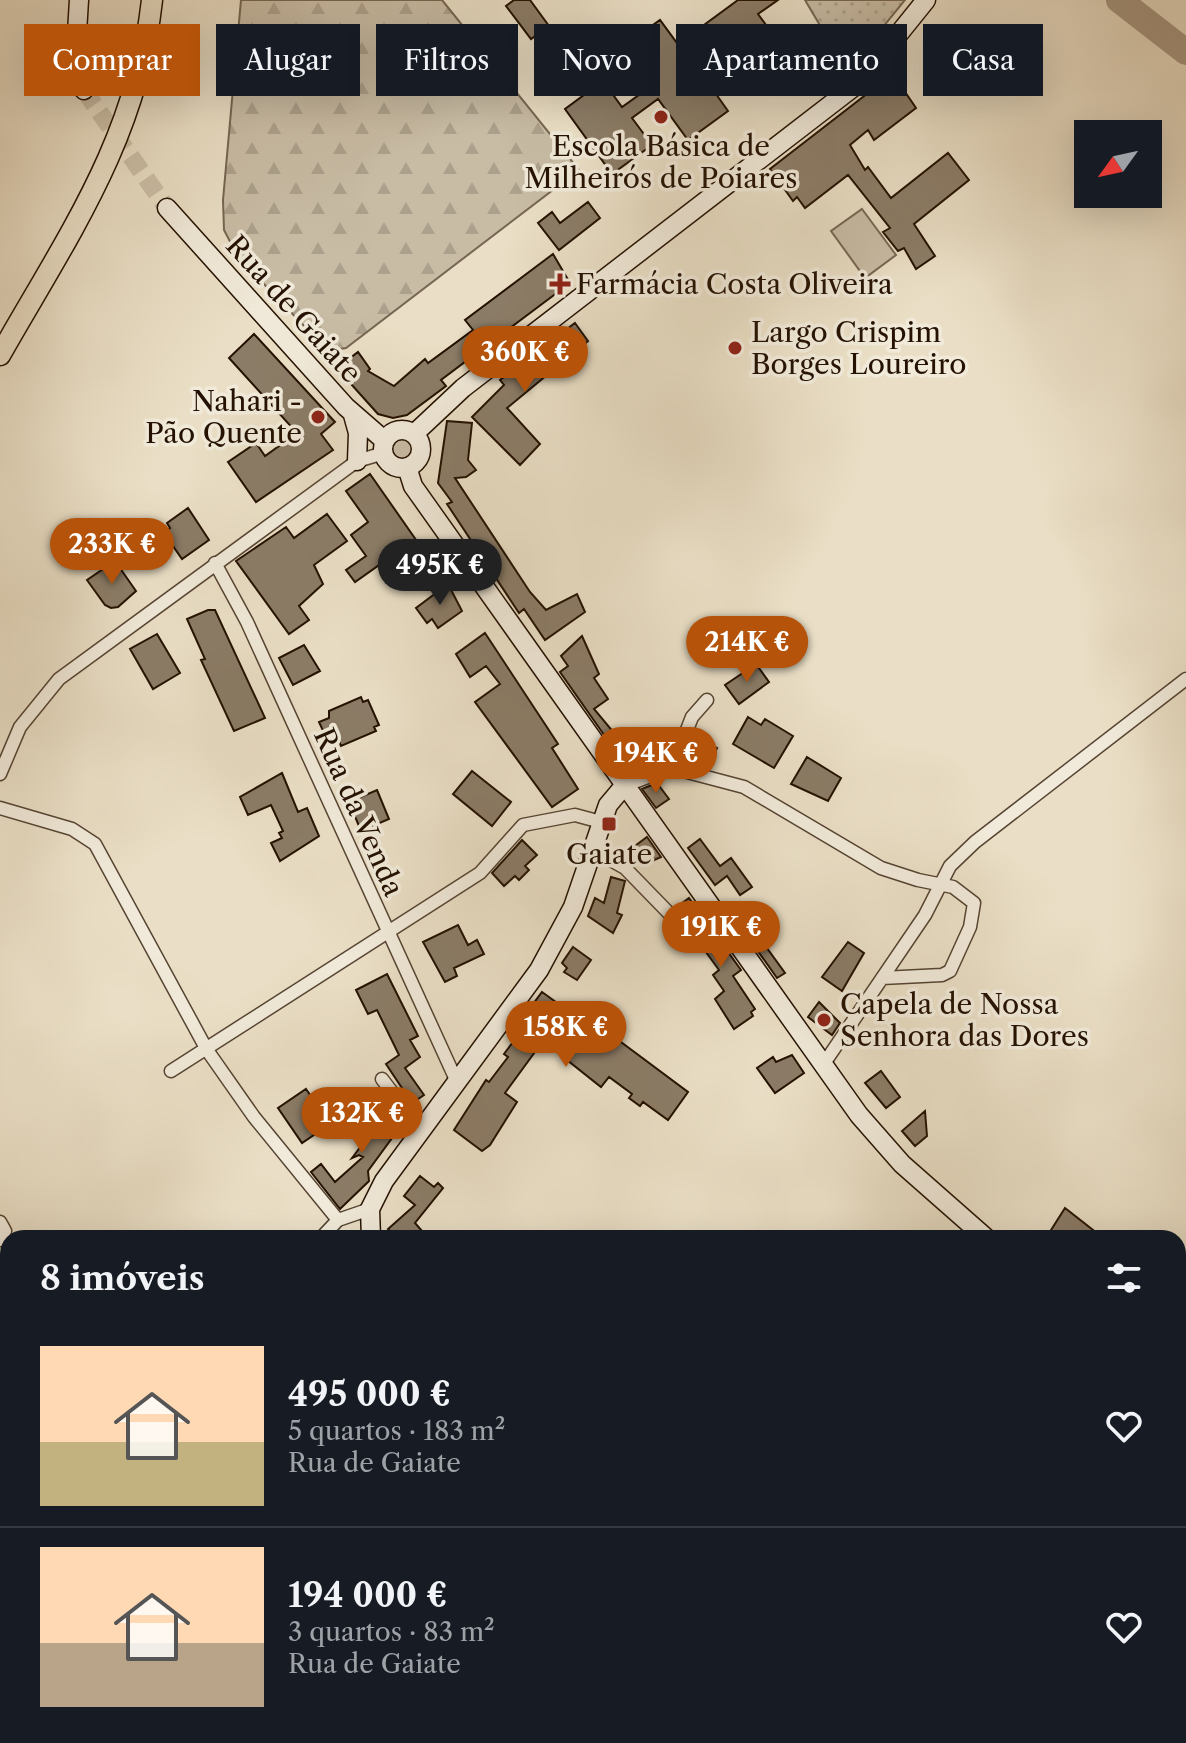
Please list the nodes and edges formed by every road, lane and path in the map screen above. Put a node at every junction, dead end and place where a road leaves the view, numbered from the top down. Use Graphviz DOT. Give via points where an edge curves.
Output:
graph roads {
  1 [pos="79,0"];
  2 [pos="152,0"];
  3 [pos="926,0"];
  4 [pos="78,24"];
  5 [pos="167,208"];
  6 [pos="0,355"];
  7 [pos="353,415"];
  8 [pos="414,434"];
  9 [pos="384,447"];
  10 [pos="357,461"];
  11 [pos="407,467"];
  12 [pos="215,563"];
  13 [pos="1186,679"];
  14 [pos="707,700"];
  15 [pos="672,768"];
  16 [pos="0,774"];
  17 [pos="624,786"];
  18 [pos="0,808"];
  19 [pos="601,822"];
  20 [pos="591,849"];
  21 [pos="942,883"];
  22 [pos="387,932"];
  23 [pos="696,941"];
  24 [pos="882,978"];
  25 [pos="207,1050"];
  26 [pos="823,1065"];
  27 [pos="171,1071"];
  28 [pos="382,1079"];
  29 [pos="457,1082"];
  30 [pos="422,1131"];
  31 [pos="370,1209"];
  32 [pos="338,1220"];
  33 [pos="329,1230"];
  34 [pos="371,1230"];
  35 [pos="977,1230"];
  1 -- 4 [label="main road"];
  2 -- 6 [label="main road" via="139,78 122,132"];
  3 -- 8 [label="main road" via="860,82 444,403"];
  5 -- 7 [label="main road, Rua de Gaiate"];
  7 -- 9 [label="main road, Rua de Gaiate"];
  7 -- 10 [label="main road"];
  8 -- 9 [label="main road" via="398,430"];
  8 -- 11 [label="main road" via="421,450"];
  9 -- 10 [label="street"];
  9 -- 11 [label="main road, Rua de Gaiate" via="395,466"];
  10 -- 12 [label="street"];
  11 -- 17 [label="main road" via="413,486"];
  12 -- 16 [label="street" via="59,679 20,727"];
  12 -- 22 [label="street, Rua da Venda" via="247,622"];
  13 -- 21 [label="street" via="975,842 950,866"];
  14 -- 15 [label="street" via="692,717"];
  15 -- 17 [label="street"];
  15 -- 21 [label="street" via="744,787 881,868"];
  17 -- 19 [label="main road"];
  17 -- 26 [label="main road"];
  18 -- 25 [label="street" via="72,829 95,844"];
  19 -- 20 [label="main road"];
  19 -- 22 [label="street" via="575,815 523,825 480,873"];
  20 -- 23 [label="street" via="625,868"];
  20 -- 29 [label="main road" via="559,937"];
  21 -- 24 [label="street"];
  21 -- 24 [label="street" via="974,903 970,927 950,971"];
  22 -- 25 [label="street"];
  22 -- 29 [label="street, Rua da Venda"];
  24 -- 26 [label="street"];
  25 -- 27 [label="street"];
  25 -- 32 [label="street"];
  26 -- 35 [label="main road" via="902,1164"];
  28 -- 30 [label="street"];
  29 -- 30 [label="main road"];
  30 -- 31 [label="main road"];
  31 -- 32 [label="street"];
  31 -- 34 [label="main road"];
  32 -- 33 [label="street"];
}
